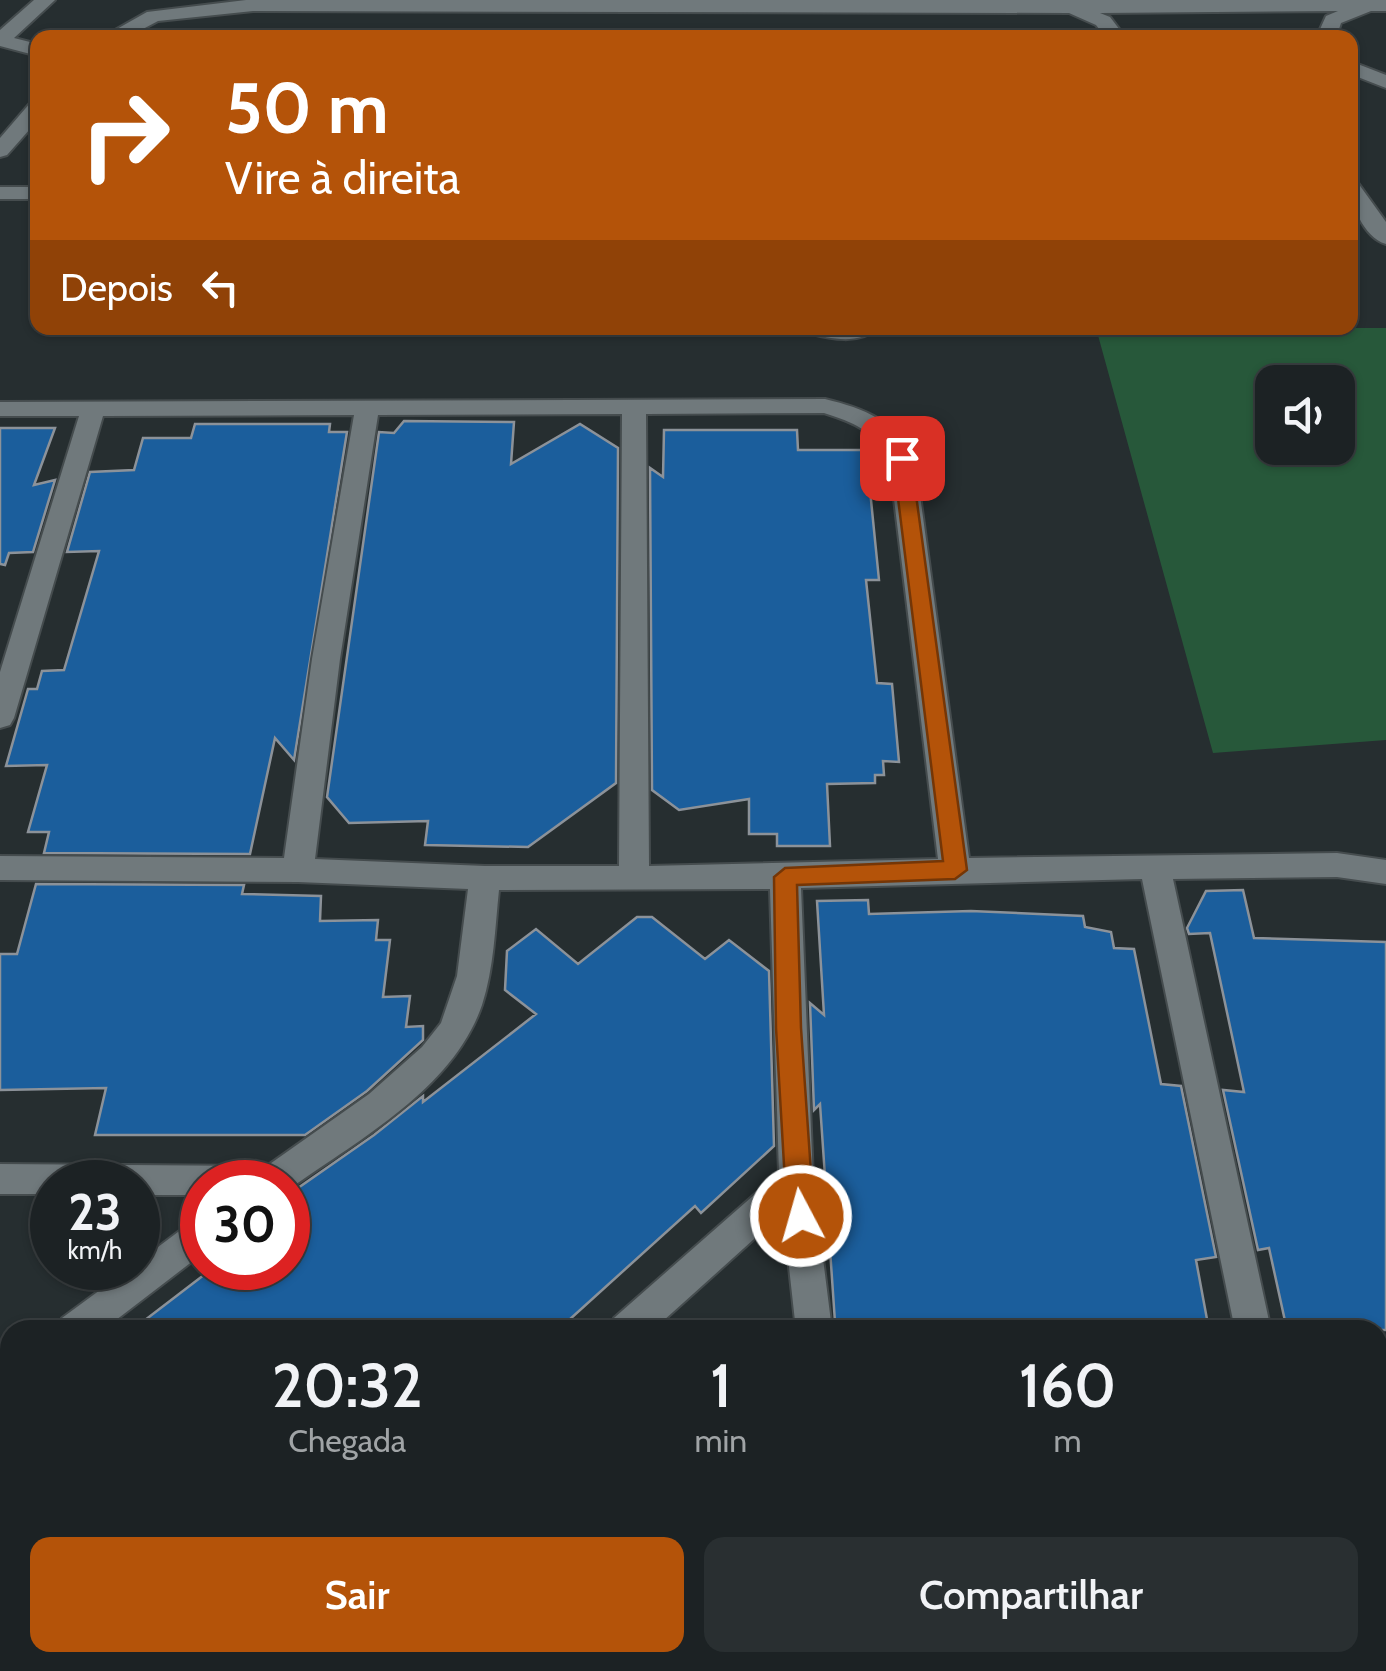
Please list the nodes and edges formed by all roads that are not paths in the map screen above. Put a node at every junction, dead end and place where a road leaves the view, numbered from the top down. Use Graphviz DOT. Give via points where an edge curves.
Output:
graph roads {
  1 [pos="38,2"];
  2 [pos="1378,4"];
  3 [pos="1070,6"];
  4 [pos="126,30"];
  5 [pos="1110,30"];
  6 [pos="1329,30"];
  7 [pos="30,48"];
  8 [pos="1358,71"];
  9 [pos="1386,83"];
  10 [pos="1358,84"];
  11 [pos="30,116"];
  12 [pos="30,133"];
  13 [pos="7,143"];
  14 [pos="0,193"];
  15 [pos="30,193"];
  16 [pos="1358,199"];
  17 [pos="1386,237"];
  18 [pos="367,408"];
  19 [pos="0,409"];
  20 [pos="93,409"];
  21 [pos="634,409"];
  22 [pos="0,718"];
  23 [pos="0,868"];
  24 [pos="1155,868"];
  25 [pos="298,870"];
  26 [pos="955,870"];
  27 [pos="1386,872"];
  28 [pos="634,874"];
  29 [pos="785,877"];
  30 [pos="485,878"];
  31 [pos="302,1160"];
  32 [pos="0,1179"];
  33 [pos="796,1179"];
  34 [pos="180,1181"];
  35 [pos="180,1250"];
  36 [pos="87,1320"];
  37 [pos="638,1320"];
  38 [pos="813,1320"];
  39 [pos="1251,1320"];
  1 -- 7 [label="street" via="0,40"];
  2 -- 3 [label="street"];
  2 -- 6 [label="street" via="1333,20"];
  3 -- 4 [label="street" via="253,5 154,16"];
  3 -- 5 [label="street"];
  8 -- 9 [label="street"];
  9 -- 10 [label="street"];
  11 -- 13 [label="street"];
  12 -- 13 [label="street"];
  14 -- 15 [label="street"];
  16 -- 17 [label="street"];
  18 -- 20 [label="street"];
  18 -- 21 [label="street"];
  18 -- 25 [label="street"];
  19 -- 20 [label="street"];
  20 -- 22 [label="street"];
  21 -- 26 [label="street" via="825,406 868,418 891,436 902,458"];
  21 -- 28 [label="street"];
  23 -- 25 [label="street"];
  24 -- 26 [label="street"];
  24 -- 27 [label="street" via="1337,865"];
  24 -- 39 [label="street"];
  25 -- 30 [label="street"];
  26 -- 29 [label="street"];
  28 -- 29 [label="street"];
  28 -- 30 [label="street"];
  29 -- 33 [label="street"];
  30 -- 31 [label="street" via="464,1012 441,1049"];
  32 -- 34 [label="street"];
  33 -- 37 [label="street"];
  33 -- 38 [label="street"];
  35 -- 36 [label="street"];
}
